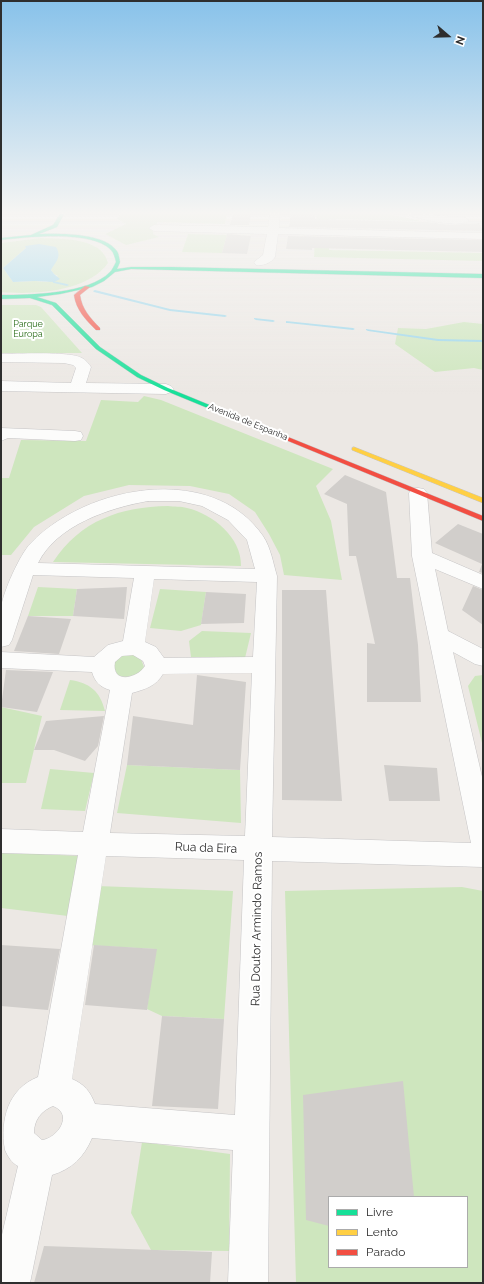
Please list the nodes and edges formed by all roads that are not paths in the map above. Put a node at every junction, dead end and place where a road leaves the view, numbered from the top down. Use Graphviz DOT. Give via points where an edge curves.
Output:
graph roads {
  1 [pos="109,274"];
  2 [pos="401,274"];
  3 [pos="483,276"];
  4 [pos="87,287"];
  5 [pos="1,297"];
  6 [pos="32,297"];
  7 [pos="105,336"];
  8 [pos="1,358"];
  9 [pos="1,386"];
  10 [pos="77,387"];
  11 [pos="166,389"];
  12 [pos="1,436"];
  13 [pos="75,436"];
  14 [pos="348,447"];
  15 [pos="418,493"];
  16 [pos="483,501"];
  17 [pos="483,519"];
  18 [pos="422,556"];
  19 [pos="26,569"];
  20 [pos="146,572"];
  21 [pos="267,576"];
  22 [pos="483,583"];
  23 [pos="438,635"];
  24 [pos="1,640"];
  25 [pos="133,647"];
  26 [pos="483,658"];
  27 [pos="1,660"];
  28 [pos="102,665"];
  29 [pos="265,665"];
  30 [pos="156,666"];
  31 [pos="122,686"];
  32 [pos="483,840"];
  33 [pos="1,841"];
  34 [pos="94,844"];
  35 [pos="258,850"];
  36 [pos="483,855"];
  37 [pos="53,1090"];
  38 [pos="81,1120"];
  39 [pos="9,1122"];
  40 [pos="252,1134"];
  41 [pos="38,1158"];
  42 [pos="10,1283"];
  43 [pos="248,1283"];
  1 -- 4 [label="main road"];
  2 -- 3 [label="main road"];
  4 -- 6 [label="main road"];
  4 -- 7 [label="main road" via="78,295 77,303 83,314"];
  5 -- 6 [label="main road"];
  6 -- 11 [label="main road, Avenida de Espanha" via="54,304 98,348 140,376"];
  8 -- 10 [label="street" via="78,361 84,367"];
  9 -- 10 [label="street"];
  10 -- 11 [label="street"];
  11 -- 15 [label="main road, Avenida de Espanha"];
  12 -- 13 [label="street" via="2,433"];
  14 -- 16 [label="main road"];
  15 -- 17 [label="main road, Avenida de Espanha"];
  15 -- 18 [label="street"];
  18 -- 22 [label="street"];
  18 -- 23 [label="street"];
  19 -- 20 [label="street"];
  19 -- 21 [label="street, Rua Doutor Armindo Ramos" via="37,548 73,520 113,502 161,494 211,501 234,515 256,539"];
  19 -- 24 [label="street, Rua Doutor Armindo Ramos"];
  20 -- 21 [label="street"];
  20 -- 25 [label="street"];
  21 -- 29 [label="street, Rua Doutor Armindo Ramos"];
  23 -- 26 [label="street"];
  23 -- 32 [label="street"];
  25 -- 28 [label="street" via="109,654"];
  25 -- 30 [label="street" via="152,655"];
  27 -- 28 [label="street"];
  28 -- 31 [label="street" via="104,676 114,684"];
  29 -- 30 [label="street"];
  29 -- 35 [label="street, Rua Doutor Armindo Ramos"];
  30 -- 31 [label="street" via="145,681"];
  31 -- 34 [label="street"];
  33 -- 34 [label="street, Rua da Eira"];
  34 -- 35 [label="street, Rua da Eira"];
  34 -- 37 [label="street"];
  35 -- 36 [label="street, Rua da Eira"];
  35 -- 40 [label="street, Rua Doutor Armindo Ramos"];
  37 -- 38 [label="street" via="63,1091 73,1098 80,1110"];
  37 -- 39 [label="street" via="43,1091"];
  38 -- 40 [label="street"];
  38 -- 41 [label="street" via="74,1140 67,1148 48,1158"];
  39 -- 41 [label="street" via="19,1142 30,1155"];
  40 -- 43 [label="street, Rua Doutor Armindo Ramos"];
  41 -- 42 [label="street"];
}
